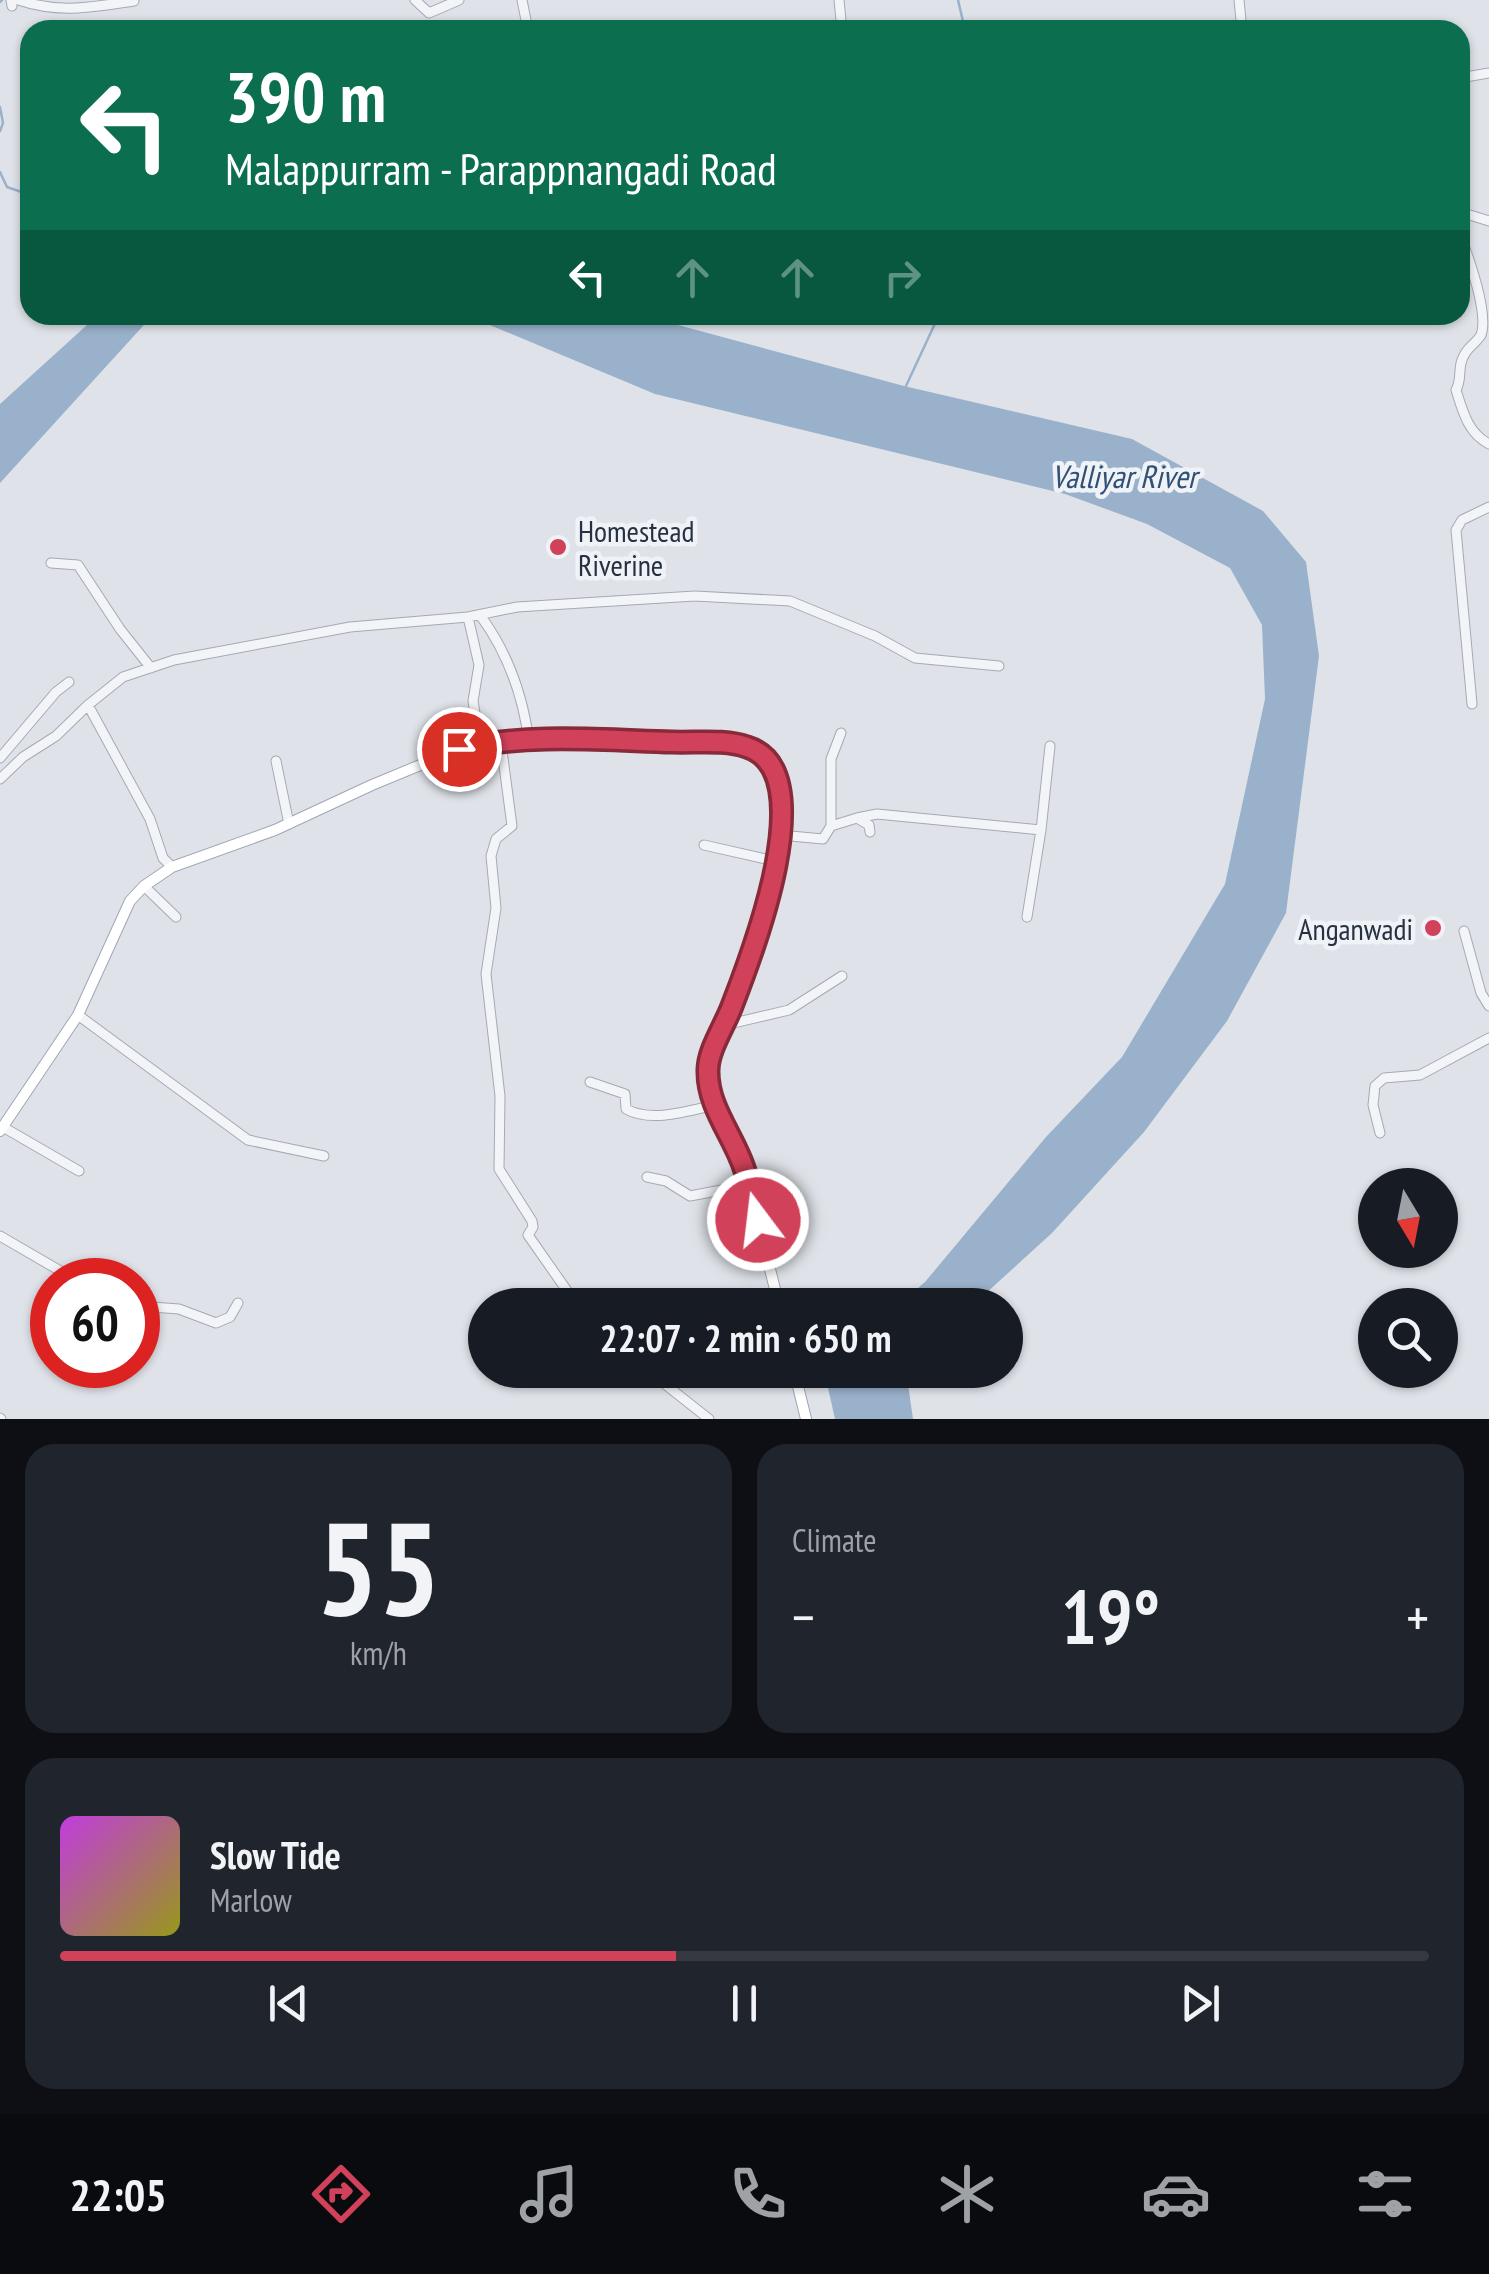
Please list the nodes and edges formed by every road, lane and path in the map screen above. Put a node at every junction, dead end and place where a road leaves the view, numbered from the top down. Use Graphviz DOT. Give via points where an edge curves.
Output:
graph roads {
  1 [pos="415,0"];
  2 [pos="458,0"];
  3 [pos="134,1"];
  4 [pos="14,2"];
  5 [pos="1470,268"];
  6 [pos="1489,444"];
  7 [pos="1489,507"];
  8 [pos="51,563"];
  9 [pos="480,614"];
  10 [pos="468,617"];
  11 [pos="999,666"];
  12 [pos="152,668"];
  13 [pos="70,682"];
  14 [pos="1472,704"];
  15 [pos="88,705"];
  16 [pos="841,733"];
  17 [pos="529,742"];
  18 [pos="500,743"];
  19 [pos="480,744"];
  20 [pos="1050,746"];
  21 [pos="0,758"];
  22 [pos="276,761"];
  23 [pos="0,778"];
  24 [pos="857,818"];
  25 [pos="289,824"];
  26 [pos="831,826"];
  27 [pos="1041,830"];
  28 [pos="870,832"];
  29 [pos="780,835"];
  30 [pos="704,845"];
  31 [pos="775,861"];
  32 [pos="172,867"];
  33 [pos="144,886"];
  34 [pos="1027,916"];
  35 [pos="176,917"];
  36 [pos="1464,931"];
  37 [pos="842,976"];
  38 [pos="1489,1006"];
  39 [pos="78,1015"];
  40 [pos="725,1025"];
  41 [pos="1489,1038"];
  42 [pos="590,1082"];
  43 [pos="715,1105"];
  44 [pos="1,1129"];
  45 [pos="1380,1134"];
  46 [pos="324,1156"];
  47 [pos="80,1171"];
  48 [pos="647,1177"];
  49 [pos="748,1184"];
  50 [pos="0,1236"];
  51 [pos="38,1258"];
  52 [pos="566,1288"];
  53 [pos="775,1288"];
  54 [pos="238,1303"];
  55 [pos="160,1308"];
  56 [pos="669,1388"];
  57 [pos="798,1388"];
  58 [pos="709,1419"];
  59 [pos="806,1419"];
  1 -- 2 [label="street" via="429,13"];
  3 -- 4 [label="street" via="63,11"];
  5 -- 6 [label="street" via="1486,319 1460,364 1456,390 1470,428"];
  7 -- 14 [label="street" via="1456,530"];
  8 -- 12 [label="street" via="78,565"];
  9 -- 10 [label="street"];
  9 -- 11 [label="street" via="695,596 790,600 915,658"];
  9 -- 17 [label="street" via="512,673"];
  10 -- 12 [label="street" via="350,627"];
  10 -- 19 [label="street" via="479,665 474,701"];
  12 -- 15 [label="street" via="123,677"];
  13 -- 21 [label="street"];
  15 -- 23 [label="street"];
  15 -- 32 [label="street"];
  16 -- 26 [label="street" via="831,759"];
  17 -- 18 [label="main road"];
  17 -- 29 [label="main road" via="746,746 764,755 778,778"];
  18 -- 19 [label="main road"];
  18 -- 52 [label="street" via="512,826 496,839 491,856 496,908 486,974 500,1096 499,1169 532,1221 528,1235"];
  19 -- 25 [label="main road"];
  20 -- 27 [label="street"];
  22 -- 25 [label="street"];
  24 -- 26 [label="street"];
  24 -- 27 [label="street" via="877,814"];
  24 -- 28 [label="street"];
  25 -- 32 [label="main road"];
  26 -- 29 [label="street" via="823,840"];
  27 -- 34 [label="street"];
  29 -- 31 [label="main road"];
  30 -- 31 [label="street"];
  31 -- 40 [label="main road" via="765,914"];
  32 -- 33 [label="main road"];
  33 -- 35 [label="street"];
  33 -- 39 [label="main road" via="120,920"];
  36 -- 38 [label="street"];
  37 -- 40 [label="street" via="789,1010"];
  39 -- 44 [label="main road"];
  39 -- 46 [label="street" via="248,1140"];
  40 -- 43 [label="main road" via="708,1064"];
  41 -- 45 [label="street" via="1420,1075 1384,1078 1375,1086 1372,1106"];
  42 -- 43 [label="street" via="625,1094 626,1109 638,1116"];
  43 -- 49 [label="main road"];
  44 -- 47 [label="street"];
  48 -- 49 [label="street" via="690,1196"];
  49 -- 53 [label="main road"];
  50 -- 51 [label="street"];
  54 -- 55 [label="street" via="216,1323"];
  56 -- 58 [label="street"];
  57 -- 59 [label="main road"];
}
